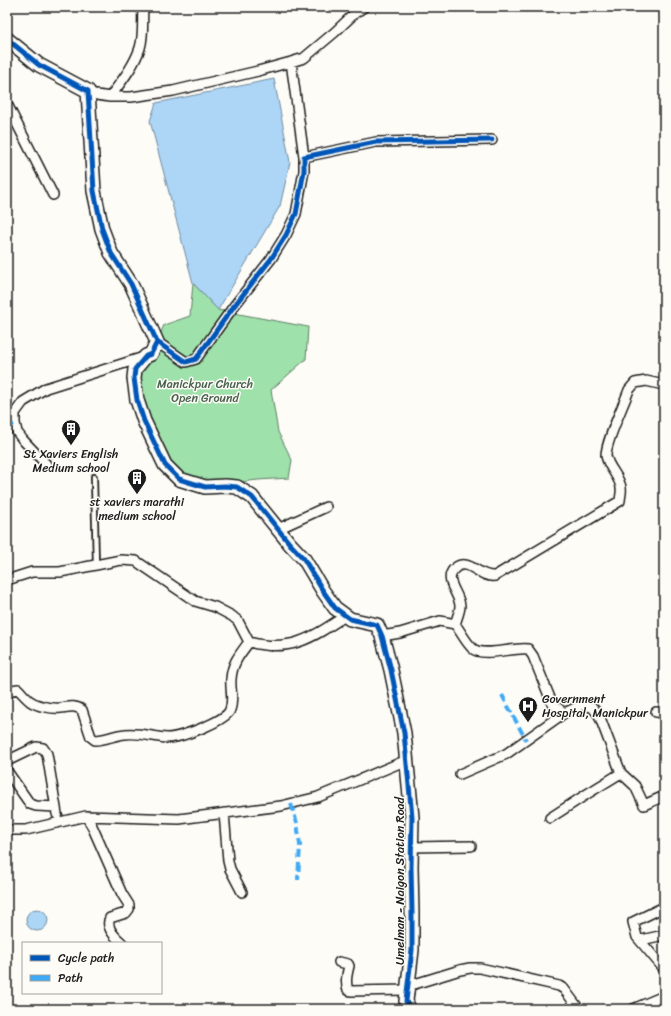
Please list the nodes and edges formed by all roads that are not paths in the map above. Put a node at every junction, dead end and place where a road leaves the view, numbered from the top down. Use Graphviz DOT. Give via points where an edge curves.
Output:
graph roads {
  1 [pos="143,7"];
  2 [pos="364,7"];
  3 [pos="7,39"];
  4 [pos="291,62"];
  5 [pos="88,91"];
  6 [pos="110,97"];
  7 [pos="7,104"];
  8 [pos="492,140"];
  9 [pos="304,157"];
  10 [pos="53,195"];
  11 [pos="157,342"];
  12 [pos="146,356"];
  13 [pos="664,385"];
  14 [pos="46,464"];
  15 [pos="94,477"];
  16 [pos="326,507"];
  17 [pos="278,529"];
  18 [pos="96,566"];
  19 [pos="7,580"];
  20 [pos="346,616"];
  21 [pos="455,624"];
  22 [pos="382,636"];
  23 [pos="249,642"];
  24 [pos="7,695"];
  25 [pos="564,713"];
  26 [pos="407,760"];
  27 [pos="7,761"];
  28 [pos="7,771"];
  29 [pos="621,773"];
  30 [pos="460,774"];
  31 [pos="664,796"];
  32 [pos="224,813"];
  33 [pos="58,815"];
  34 [pos="86,816"];
  35 [pos="550,818"];
  36 [pos="7,830"];
  37 [pos="471,846"];
  38 [pos="411,847"];
  39 [pos="242,892"];
  40 [pos="664,907"];
  41 [pos="664,935"];
  42 [pos="640,940"];
  43 [pos="121,942"];
  44 [pos="339,962"];
  45 [pos="664,969"];
  46 [pos="408,988"];
  47 [pos="664,996"];
  48 [pos="409,1009"];
  49 [pos="579,1009"];
  50 [pos="633,1009"];
  1 -- 6 [label="street" via="140,48"];
  2 -- 4 [label="street" via="304,58"];
  3 -- 5 [label="street" via="39,65"];
  4 -- 6 [label="street" via="173,91"];
  4 -- 9 [label="street"];
  5 -- 6 [label="street"];
  5 -- 11 [label="street" via="94,191 102,230 111,253 130,284"];
  7 -- 10 [label="street"];
  8 -- 9 [label="street" via="376,142"];
  9 -- 11 [label="street" via="296,214 286,235 272,259 196,359 186,362"];
  11 -- 12 [label="street" via="151,354"];
  12 -- 14 [label="street" via="46,388 23,402 15,413 17,432"];
  12 -- 17 [label="street" via="134,373 137,400 165,465 180,479 205,487 237,487 252,497"];
  13 -- 21 [label="street" via="646,381 635,383 629,390 608,443 606,455 620,483 620,501 495,576 486,576 474,568 459,565 450,575 460,605"];
  15 -- 18 [label="lane"];
  16 -- 17 [label="street"];
  17 -- 20 [label="street" via="304,559 335,608"];
  18 -- 19 [label="street" via="60,572 32,572"];
  18 -- 23 [label="street" via="121,560 136,561 195,601 232,616 238,621"];
  20 -- 22 [label="street" via="377,625"];
  20 -- 23 [label="street" via="317,635 290,645 261,645"];
  21 -- 22 [label="street" via="440,621"];
  21 -- 25 [label="street" via="476,651 528,648 552,703"];
  22 -- 26 [label="street, Umelman - Naigon Station Road" via="404,733"];
  23 -- 24 [label="street" via="233,665 233,701 229,712 222,719 176,737 125,734 95,740 80,708 35,704 18,689"];
  25 -- 29 [label="street" via="582,705 592,707 599,715"];
  25 -- 30 [label="street" via="506,754"];
  26 -- 32 [label="street" via="318,797 281,806"];
  26 -- 38 [label="street, Umelman - Naigon Station Road" via="412,817"];
  27 -- 33 [label="street" via="36,747 43,748 47,754"];
  28 -- 33 [label="street" via="30,804"];
  29 -- 31 [label="street" via="635,786 644,805"];
  29 -- 35 [label="street"];
  32 -- 34 [label="street" via="180,819"];
  32 -- 39 [label="street" via="228,861"];
  33 -- 34 [label="street"];
  33 -- 36 [label="street" via="26,830"];
  34 -- 43 [label="street" via="129,905 126,913 108,921 109,928"];
  37 -- 38 [label="street"];
  38 -- 46 [label="street, Umelman - Naigon Station Road" via="412,950"];
  40 -- 42 [label="street" via="632,922"];
  41 -- 42 [label="street"];
  42 -- 45 [label="street"];
  44 -- 46 [label="street" via="349,966 346,979 348,990 351,992"];
  46 -- 48 [label="street, Umelman - Naigon Station Road" via="406,1001"];
  46 -- 49 [label="street" via="460,970 480,968 559,986"];
  47 -- 50 [label="street"];
}
